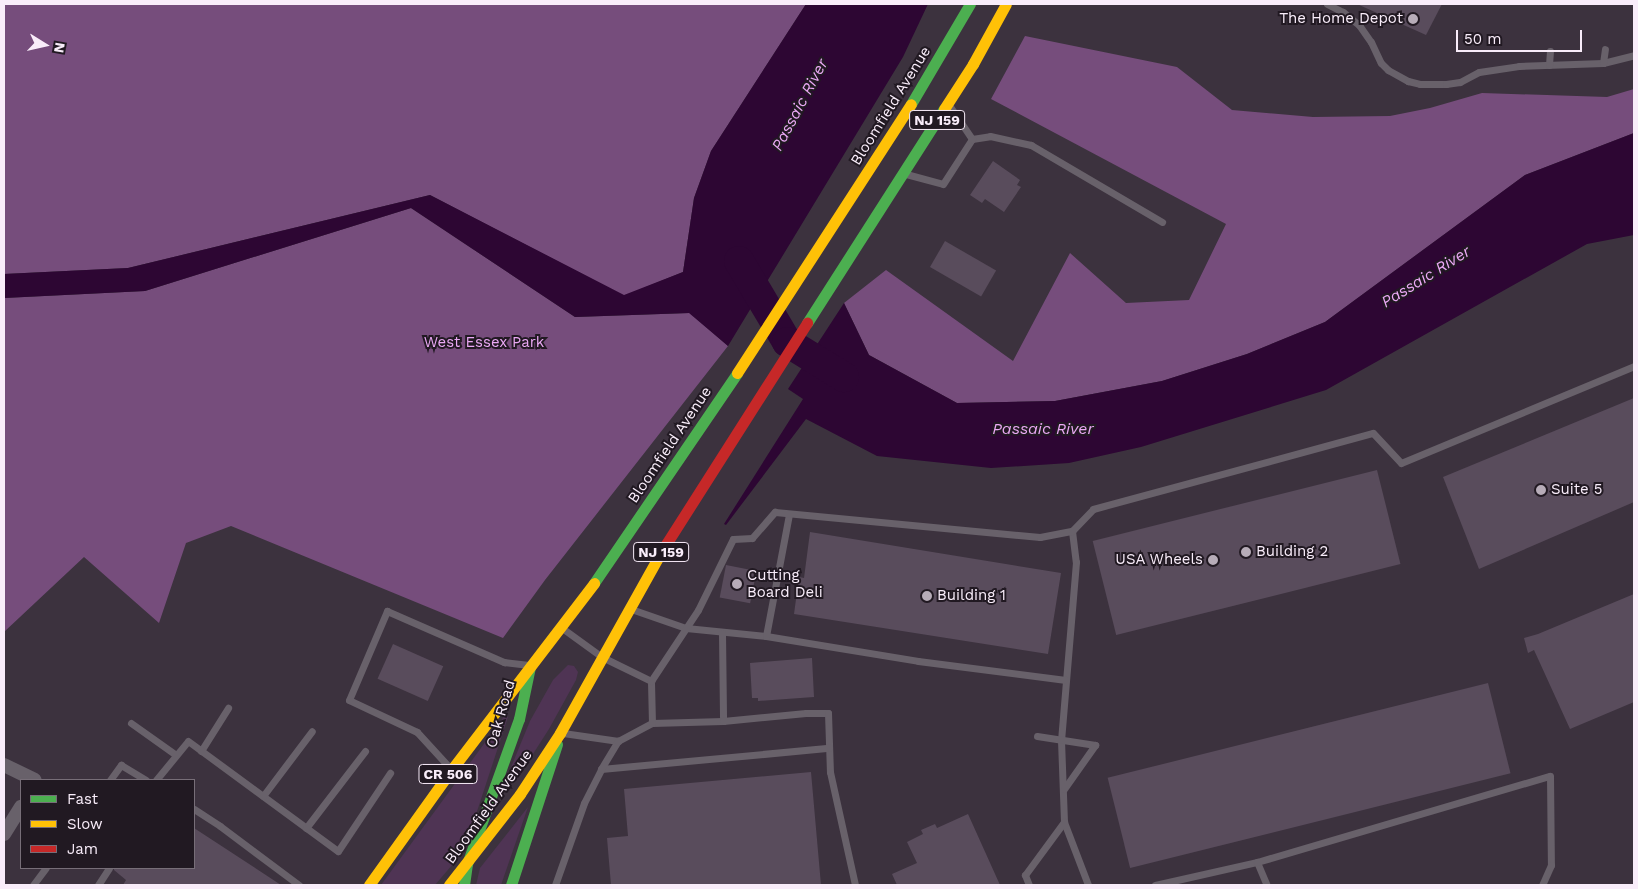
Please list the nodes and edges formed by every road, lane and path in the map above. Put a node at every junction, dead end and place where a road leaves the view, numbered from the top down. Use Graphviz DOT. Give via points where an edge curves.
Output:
graph roads {
  1 [pos="970,4"];
  2 [pos="1006,4"];
  3 [pos="1327,4"];
  4 [pos="1605,49"];
  5 [pos="1550,51"];
  6 [pos="1634,55"];
  7 [pos="1603,63"];
  8 [pos="1549,65"];
  9 [pos="948,103"];
  10 [pos="972,139"];
  11 [pos="903,174"];
  12 [pos="1162,222"];
  13 [pos="1634,366"];
  14 [pos="789,514"];
  15 [pos="1072,531"];
  16 [pos="629,608"];
  17 [pos="561,627"];
  18 [pos="686,628"];
  19 [pos="722,633"];
  20 [pos="766,636"];
  21 [pos="602,657"];
  22 [pos="530,665"];
  23 [pos="651,680"];
  24 [pos="1066,680"];
  25 [pos="228,708"];
  26 [pos="723,721"];
  27 [pos="131,723"];
  28 [pos="652,723"];
  29 [pos="312,731"];
  30 [pos="560,733"];
  31 [pos="1037,736"];
  32 [pos="1061,740"];
  33 [pos="618,741"];
  34 [pos="829,748"];
  35 [pos="365,750"];
  36 [pos="201,751"];
  37 [pos="176,755"];
  38 [pos="4,765"];
  39 [pos="452,769"];
  40 [pos="601,769"];
  41 [pos="390,773"];
  42 [pos="33,779"];
  43 [pos="111,779"];
  44 [pos="144,779"];
  45 [pos="157,779"];
  46 [pos="1064,789"];
  47 [pos="263,796"];
  48 [pos="20,809"];
  49 [pos="195,810"];
  50 [pos="1064,822"];
  51 [pos="306,828"];
  52 [pos="4,834"];
  53 [pos="1257,862"];
  54 [pos="467,864"];
  55 [pos="45,869"];
  56 [pos="109,869"];
  57 [pos="33,885"];
  58 [pos="98,885"];
  59 [pos="298,885"];
  60 [pos="369,885"];
  61 [pos="449,885"];
  62 [pos="464,885"];
  63 [pos="511,885"];
  64 [pos="555,885"];
  65 [pos="855,885"];
  66 [pos="1029,885"];
  67 [pos="1088,885"];
  68 [pos="1155,885"];
  69 [pos="1267,885"];
  70 [pos="1542,885"];
  1 -- 17 [label="main road, Bloomfield Avenue / NJ 159" via="906,114 745,361"];
  2 -- 9 [label="main road, Bloomfield Avenue / NJ 159"];
  3 -- 8 [label="lane" via="1344,12 1365,32 1388,70 1402,79 1420,84 1460,82 1479,72"];
  4 -- 7 [label="lane"];
  5 -- 8 [label="lane"];
  6 -- 7 [label="lane"];
  7 -- 8 [label="lane"];
  9 -- 10 [label="lane"];
  9 -- 11 [label="main road, Bloomfield Avenue / NJ 159"];
  10 -- 11 [label="lane" via="943,184"];
  10 -- 12 [label="lane" via="990,136 1031,145"];
  11 -- 16 [label="main road, Bloomfield Avenue / NJ 159" via="697,495"];
  13 -- 15 [label="lane" via="1401,463 1373,434 1093,509"];
  14 -- 15 [label="lane" via="1040,537"];
  14 -- 18 [label="lane" via="775,512 752,538 733,539"];
  14 -- 20 [label="lane"];
  15 -- 24 [label="lane" via="1076,562"];
  16 -- 18 [label="lane"];
  16 -- 21 [label="main road, Bloomfield Avenue / NJ 159"];
  17 -- 21 [label="lane"];
  17 -- 22 [label="main road, Bloomfield Avenue / NJ 159"];
  18 -- 19 [label="lane"];
  18 -- 23 [label="lane"];
  19 -- 20 [label="lane"];
  19 -- 26 [label="lane"];
  20 -- 24 [label="lane" via="918,661"];
  21 -- 23 [label="lane"];
  21 -- 30 [label="main road, Bloomfield Avenue / NJ 159"];
  22 -- 39 [label="main road, Bloomfield Avenue / CR 506"];
  22 -- 39 [label="lane" via="504,662 388,610 349,700 417,732"];
  22 -- 54 [label="main road, Oak Road / NJ 159" via="519,719"];
  23 -- 28 [label="lane"];
  24 -- 32 [label="lane"];
  25 -- 36 [label="lane"];
  26 -- 28 [label="lane"];
  26 -- 34 [label="lane" via="828,713"];
  27 -- 37 [label="lane"];
  28 -- 33 [label="lane"];
  29 -- 47 [label="lane"];
  30 -- 33 [label="lane"];
  30 -- 54 [label="main road, Bloomfield Avenue" via="520,794"];
  30 -- 63 [label="main road, NJ 159"];
  31 -- 32 [label="lane"];
  32 -- 46 [label="lane"];
  32 -- 46 [label="lane" via="1095,746"];
  33 -- 40 [label="lane"];
  34 -- 40 [label="lane"];
  34 -- 65 [label="lane" via="830,772"];
  35 -- 51 [label="lane"];
  36 -- 37 [label="lane" via="188,741"];
  36 -- 47 [label="lane"];
  37 -- 45 [label="lane"];
  38 -- 42 [label="street"];
  39 -- 60 [label="main road, Bloomfield Avenue / CR 506"];
  40 -- 64 [label="lane" via="584,803"];
  41 -- 51 [label="lane" via="338,851"];
  43 -- 44 [label="lane" via="121,765"];
  46 -- 50 [label="lane"];
  47 -- 51 [label="lane"];
  48 -- 52 [label="street"];
  49 -- 59 [label="lane"];
  50 -- 66 [label="lane" via="1024,875"];
  50 -- 67 [label="lane"];
  53 -- 68 [label="lane"];
  53 -- 69 [label="lane"];
  53 -- 70 [label="lane" via="1550,776 1551,865"];
  54 -- 61 [label="main road, Bloomfield Avenue"];
  54 -- 62 [label="main road, Oak Road / NJ 159"];
  55 -- 57 [label="lane"];
  56 -- 58 [label="lane"];
}
